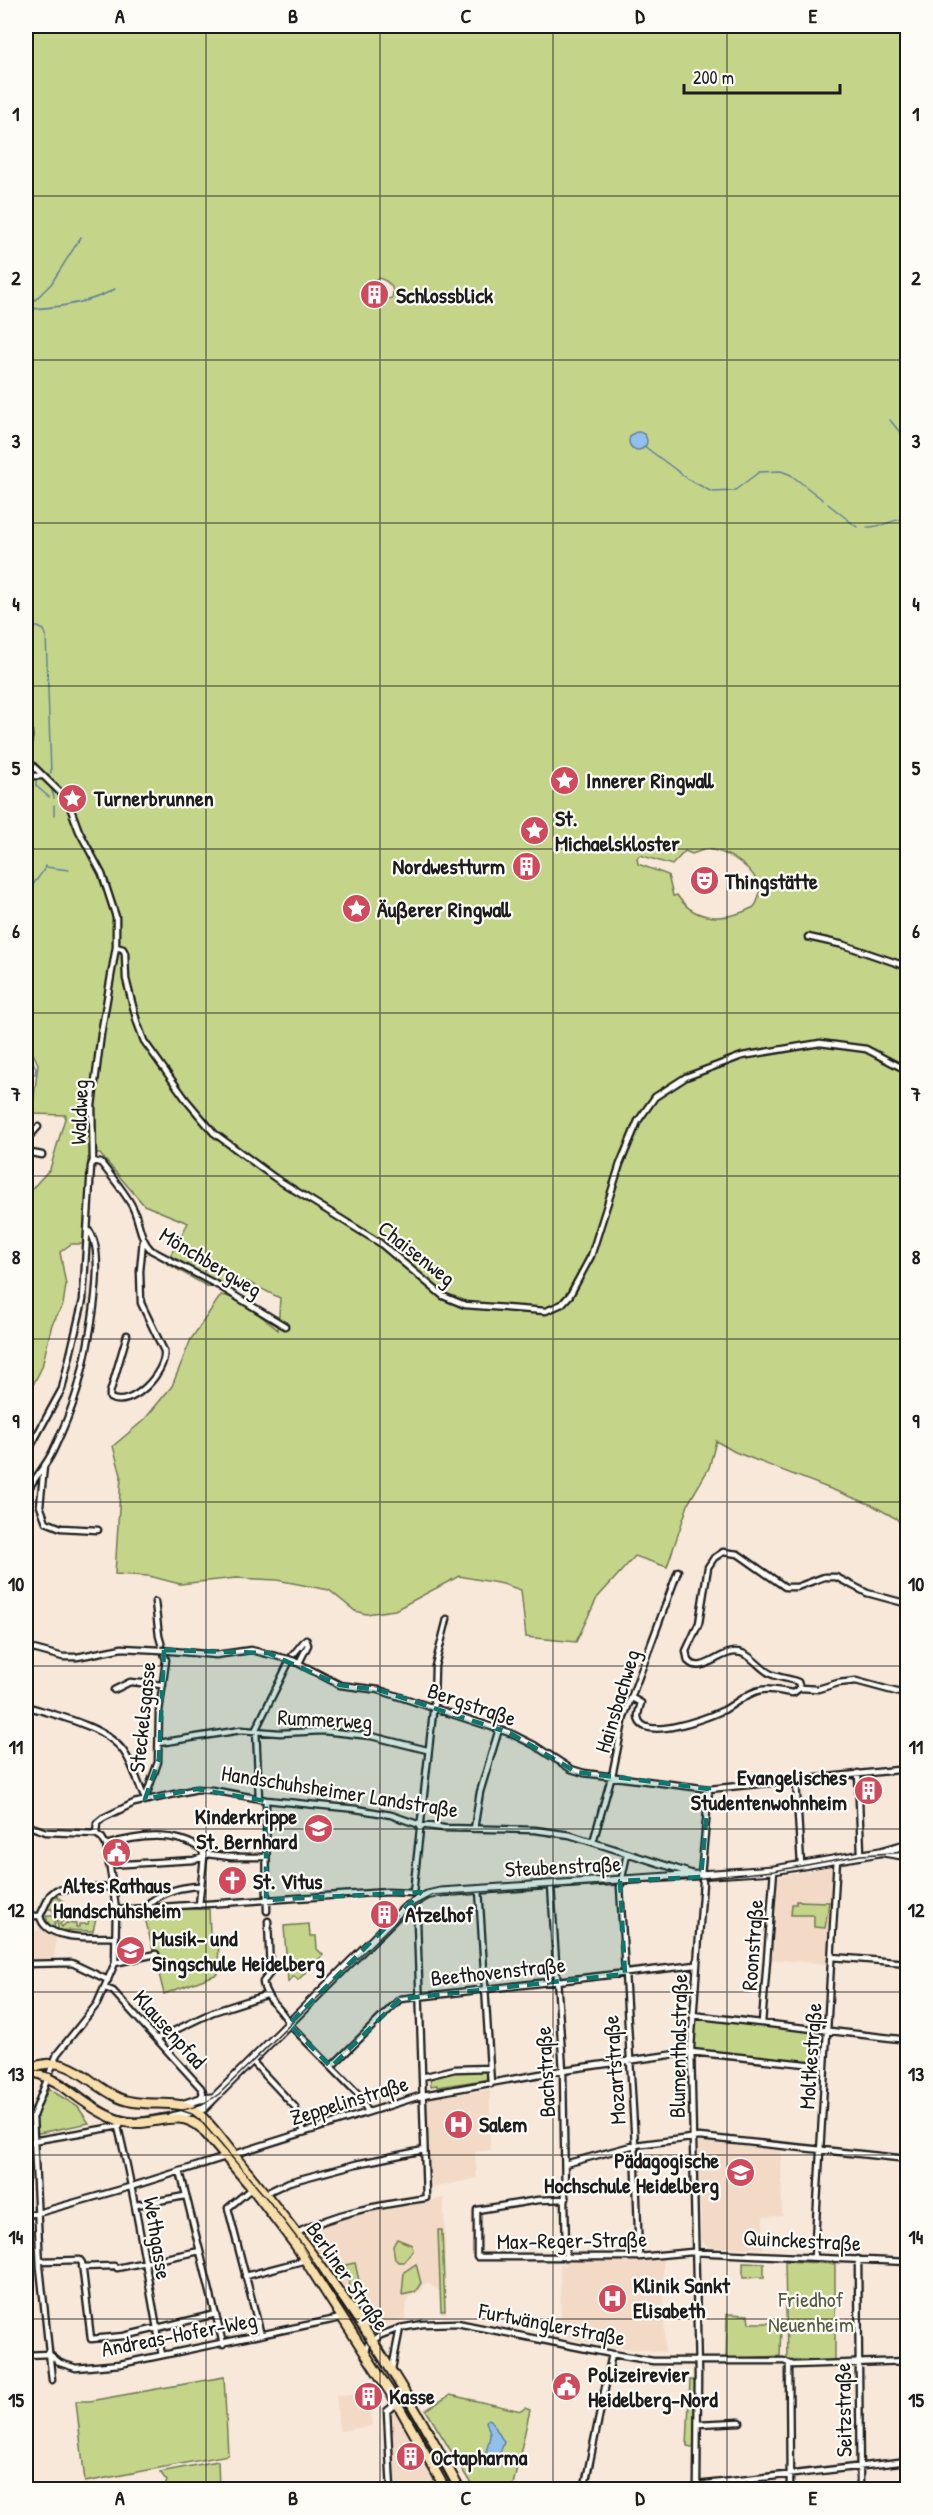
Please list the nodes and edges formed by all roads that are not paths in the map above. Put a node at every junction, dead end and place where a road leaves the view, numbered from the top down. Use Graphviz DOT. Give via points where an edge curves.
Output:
graph roads {
  1 [pos="27,712"];
  2 [pos="26,761"];
  3 [pos="26,776"];
  4 [pos="46,777"];
  5 [pos="808,937"];
  6 [pos="116,947"];
  7 [pos="908,967"];
  8 [pos="908,1071"];
  9 [pos="38,1126"];
  10 [pos="26,1140"];
  11 [pos="26,1152"];
  12 [pos="42,1155"];
  13 [pos="93,1161"];
  14 [pos="88,1230"];
  15 [pos="143,1240"];
  16 [pos="285,1326"];
  17 [pos="127,1335"];
  18 [pos="26,1455"];
  19 [pos="44,1466"];
  20 [pos="26,1492"];
  21 [pos="98,1530"];
  22 [pos="678,1571"];
  23 [pos="155,1602"];
  24 [pos="908,1604"];
  25 [pos="447,1619"];
  26 [pos="26,1647"];
  27 [pos="296,1662"];
  28 [pos="163,1685"];
  29 [pos="800,1688"];
  30 [pos="114,1690"];
  31 [pos="908,1695"];
  32 [pos="632,1698"];
  33 [pos="26,1706"];
  34 [pos="433,1708"];
  35 [pos="256,1729"];
  36 [pos="499,1729"];
  37 [pos="159,1743"];
  38 [pos="427,1750"];
  39 [pos="908,1769"];
  40 [pos="858,1773"];
  41 [pos="612,1776"];
  42 [pos="796,1780"];
  43 [pos="709,1789"];
  44 [pos="145,1799"];
  45 [pos="259,1799"];
  46 [pos="266,1800"];
  47 [pos="26,1825"];
  48 [pos="420,1825"];
  49 [pos="474,1829"];
  50 [pos="96,1834"];
  51 [pos="593,1842"];
  52 [pos="908,1844"];
  53 [pos="106,1845"];
  54 [pos="880,1852"];
  55 [pos="627,1854"];
  56 [pos="861,1854"];
  57 [pos="908,1856"];
  58 [pos="204,1857"];
  59 [pos="266,1857"];
  60 [pos="837,1857"];
  61 [pos="110,1865"];
  62 [pos="801,1865"];
  63 [pos="774,1870"];
  64 [pos="701,1877"];
  65 [pos="621,1881"];
  66 [pos="551,1885"];
  67 [pos="199,1886"];
  68 [pos="113,1887"];
  69 [pos="478,1889"];
  70 [pos="413,1893"];
  71 [pos="266,1900"];
  72 [pos="418,1900"];
  73 [pos="199,1905"];
  74 [pos="149,1907"];
  75 [pos="116,1910"];
  76 [pos="267,1911"];
  77 [pos="414,1913"];
  78 [pos="26,1916"];
  79 [pos="40,1916"];
  80 [pos="268,1921"];
  81 [pos="116,1937"];
  82 [pos="156,1954"];
  83 [pos="832,1957"];
  84 [pos="115,1963"];
  85 [pos="908,1963"];
  86 [pos="26,1964"];
  87 [pos="696,1965"];
  88 [pos="625,1974"];
  89 [pos="108,1980"];
  90 [pos="556,1982"];
  91 [pos="105,1988"];
  92 [pos="484,1990"];
  93 [pos="266,1995"];
  94 [pos="419,1997"];
  95 [pos="692,2015"];
  96 [pos="762,2023"];
  97 [pos="289,2024"];
  98 [pos="828,2031"];
  99 [pos="157,2039"];
  100 [pos="908,2040"];
  101 [pos="691,2052"];
  102 [pos="26,2056"];
  103 [pos="629,2060"];
  104 [pos="252,2061"];
  105 [pos="54,2063"];
  106 [pos="825,2066"];
  107 [pos="331,2067"];
  108 [pos="490,2068"];
  109 [pos="26,2070"];
  110 [pos="563,2070"];
  111 [pos="422,2077"];
  112 [pos="48,2078"];
  113 [pos="491,2084"];
  114 [pos="423,2095"];
  115 [pos="200,2098"];
  116 [pos="212,2098"];
  117 [pos="181,2105"];
  118 [pos="200,2110"];
  119 [pos="368,2112"];
  120 [pos="169,2118"];
  121 [pos="121,2124"];
  122 [pos="304,2132"];
  123 [pos="693,2137"];
  124 [pos="26,2142"];
  125 [pos="33,2142"];
  126 [pos="635,2145"];
  127 [pos="424,2150"];
  128 [pos="823,2150"];
  129 [pos="229,2156"];
  130 [pos="908,2159"];
  131 [pos="565,2163"];
  132 [pos="180,2171"];
  133 [pos="133,2186"];
  134 [pos="252,2188"];
  135 [pos="266,2193"];
  136 [pos="185,2196"];
  137 [pos="566,2199"];
  138 [pos="136,2205"];
  139 [pos="38,2213"];
  140 [pos="26,2215"];
  141 [pos="297,2234"];
  142 [pos="200,2251"];
  143 [pos="696,2252"];
  144 [pos="639,2257"];
  145 [pos="814,2257"];
  146 [pos="566,2258"];
  147 [pos="858,2259"];
  148 [pos="306,2260"];
  149 [pos="40,2261"];
  150 [pos="908,2262"];
  151 [pos="144,2263"];
  152 [pos="82,2267"];
  153 [pos="245,2276"];
  154 [pos="216,2314"];
  155 [pos="341,2318"];
  156 [pos="156,2328"];
  157 [pos="400,2328"];
  158 [pos="261,2335"];
  159 [pos="353,2335"];
  160 [pos="372,2341"];
  161 [pos="224,2344"];
  162 [pos="49,2354"];
  163 [pos="612,2354"];
  164 [pos="26,2355"];
  165 [pos="162,2355"];
  166 [pos="366,2355"];
  167 [pos="697,2361"];
  168 [pos="908,2361"];
  169 [pos="859,2363"];
  170 [pos="789,2364"];
  171 [pos="392,2372"];
  172 [pos="52,2380"];
  173 [pos="397,2403"];
  174 [pos="740,2422"];
  175 [pos="698,2424"];
  176 [pos="908,2462"];
  177 [pos="860,2467"];
  178 [pos="790,2475"];
  179 [pos="458,2489"];
  180 [pos="391,2490"];
  181 [pos="446,2490"];
  182 [pos="584,2490"];
  183 [pos="790,2490"];
  184 [pos="860,2490"];
  1 -- 2 [label="street, Waldweg"];
  2 -- 4 [label="street, Waldweg"];
  3 -- 4 [label="street"];
  4 -- 6 [label="street, Waldweg" via="67,800 102,874 115,911"];
  5 -- 7 [label="street"];
  6 -- 8 [label="street, Chaisenweg" via="124,951 129,997 144,1041 208,1127 275,1178 380,1243 443,1296 465,1305 546,1311 562,1304 591,1256 620,1164 643,1113 661,1091 686,1077 742,1056 828,1043 871,1050"];
  6 -- 13 [label="street, Waldweg" via="93,1094"];
  9 -- 10 [label="street"];
  11 -- 12 [label="street"];
  13 -- 14 [label="street, Waldweg"];
  13 -- 15 [label="street, Mönchbergweg" via="101,1163 126,1197"];
  14 -- 18 [label="street, Waldweg" via="83,1300 64,1380"];
  14 -- 19 [label="street" via="94,1238 97,1263 92,1320 77,1391"];
  15 -- 16 [label="street, Mönchbergweg" via="164,1258"];
  15 -- 17 [label="street" via="141,1303 165,1356 148,1385 118,1401 110,1398 110,1393"];
  19 -- 20 [label="street"];
  19 -- 21 [label="street" via="40,1506 46,1522 61,1528"];
  22 -- 32 [label="street, Hainsbachweg"];
  23 -- 28 [label="street, Steckelsgasse" via="166,1656"];
  24 -- 29 [label="street" via="867,1593 833,1576 785,1587 738,1554 716,1556 708,1567 699,1623 686,1651 688,1662 698,1666 729,1653 740,1653 769,1674 798,1682"];
  25 -- 34 [label="street" via="436,1660"];
  26 -- 27 [label="street, Bergstraße, bridge" via="77,1657 122,1648 216,1655 251,1650"];
  27 -- 34 [label="street, Bergstraße" via="340,1685 379,1690"];
  27 -- 35 [label="street" via="308,1643 306,1638 292,1656"];
  28 -- 30 [label="street" via="130,1682"];
  28 -- 37 [label="street, Steckelsgasse"];
  29 -- 31 [label="street" via="856,1682"];
  29 -- 32 [label="street" via="793,1693 758,1690 702,1719 661,1728 642,1724 638,1716 641,1703"];
  32 -- 41 [label="street, Hainsbachweg"];
  33 -- 44 [label="street" via="70,1720 117,1743"];
  34 -- 36 [label="street, Bergstraße"];
  34 -- 38 [label="street"];
  35 -- 37 [label="street, Rummerweg"];
  35 -- 38 [label="street, Rummerweg" via="371,1736"];
  35 -- 45 [label="street"];
  36 -- 41 [label="street, Bergstraße" via="534,1745 571,1769"];
  36 -- 49 [label="street" via="480,1792"];
  37 -- 44 [label="street, Steckelsgasse" via="158,1765"];
  38 -- 48 [label="street"];
  39 -- 40 [label="street, Bergstraße"];
  40 -- 42 [label="street, Bergstraße"];
  40 -- 56 [label="street"];
  41 -- 43 [label="street, Bergstraße"];
  41 -- 51 [label="street, Hainsbachweg"];
  42 -- 43 [label="street, Bergstraße"];
  42 -- 62 [label="street"];
  43 -- 64 [label="street, Blumenthalstraße"];
  44 -- 45 [label="street, Handschuhsheimer Landstraße" via="197,1789"];
  44 -- 50 [label="street, Handschuhsheimer Landstraße" via="103,1818 97,1823"];
  45 -- 46 [label="street, Handschuhsheimer Landstraße"];
  46 -- 48 [label="street, Handschuhsheimer Landstraße" via="356,1809"];
  46 -- 59 [label="street"];
  47 -- 50 [label="street" via="46,1832"];
  48 -- 49 [label="street, Handschuhsheimer Landstraße"];
  48 -- 70 [label="street"];
  49 -- 51 [label="street, Handschuhsheimer Landstraße" via="535,1830"];
  50 -- 53 [label="street"];
  51 -- 55 [label="street, Handschuhsheimer Landstraße"];
  52 -- 54 [label="main road, Handschuhsheimer Landstraße"];
  53 -- 58 [label="street" via="129,1838 163,1837 198,1848"];
  53 -- 61 [label="street"];
  54 -- 56 [label="main road, Handschuhsheimer Landstraße"];
  54 -- 57 [label="main road, Handschuhsheimer Landstraße"];
  55 -- 64 [label="street, Handschuhsheimer Landstraße"];
  55 -- 65 [label="street"];
  56 -- 60 [label="main road, Handschuhsheimer Landstraße"];
  58 -- 59 [label="street"];
  58 -- 61 [label="street"];
  58 -- 67 [label="street"];
  59 -- 71 [label="street"];
  60 -- 62 [label="main road, Handschuhsheimer Landstraße"];
  60 -- 83 [label="street, Moltkestraße"];
  61 -- 68 [label="street"];
  62 -- 63 [label="main road, Handschuhsheimer Landstraße"];
  63 -- 64 [label="main road, Handschuhsheimer Landstraße"];
  63 -- 96 [label="street, Roonstraße"];
  64 -- 65 [label="main road, Steubenstraße"];
  64 -- 87 [label="street, Blumenthalstraße"];
  65 -- 66 [label="main road, Steubenstraße"];
  65 -- 88 [label="street, Mozartstraße"];
  66 -- 69 [label="main road, Steubenstraße"];
  66 -- 90 [label="street, Bachstraße"];
  67 -- 73 [label="street"];
  67 -- 74 [label="street" via="179,1887 150,1902"];
  68 -- 75 [label="street"];
  68 -- 79 [label="street" via="56,1890"];
  69 -- 72 [label="main road, Steubenstraße" via="427,1895"];
  69 -- 92 [label="street"];
  70 -- 71 [label="street"];
  70 -- 72 [label="street"];
  71 -- 73 [label="street"];
  71 -- 76 [label="street"];
  72 -- 97 [label="main road" via="405,1908"];
  73 -- 74 [label="street"];
  74 -- 75 [label="street"];
  75 -- 81 [label="street"];
  77 -- 94 [label="street"];
  78 -- 79 [label="street"];
  79 -- 81 [label="street" via="45,1927 56,1934"];
  80 -- 93 [label="street" via="270,1973 262,1982"];
  81 -- 84 [label="street"];
  82 -- 84 [label="street"];
  83 -- 85 [label="street"];
  83 -- 98 [label="street, Moltkestraße"];
  84 -- 89 [label="street"];
  86 -- 89 [label="street" via="68,1962"];
  87 -- 88 [label="street, Beethovenstraße"];
  87 -- 95 [label="street, Blumenthalstraße"];
  88 -- 90 [label="street, Beethovenstraße"];
  88 -- 103 [label="street, Mozartstraße"];
  89 -- 91 [label="street"];
  90 -- 92 [label="street, Beethovenstraße"];
  90 -- 110 [label="street, Bachstraße"];
  91 -- 99 [label="street, Klausenpfad" via="113,1991"];
  91 -- 105 [label="street"];
  92 -- 94 [label="street, Beethovenstraße"];
  92 -- 108 [label="street"];
  93 -- 97 [label="street"];
  93 -- 99 [label="street" via="207,2014"];
  94 -- 107 [label="street, Beethovenstraße" via="400,1999"];
  94 -- 111 [label="street"];
  95 -- 96 [label="street"];
  95 -- 101 [label="street, Blumenthalstraße"];
  96 -- 98 [label="street"];
  97 -- 104 [label="main road"];
  97 -- 107 [label="street"];
  98 -- 100 [label="street"];
  98 -- 106 [label="street, Moltkestraße"];
  99 -- 115 [label="street, Klausenpfad" via="201,2088"];
  101 -- 103 [label="street, Zeppelinstraße"];
  101 -- 106 [label="street, Zeppelinstraße"];
  101 -- 123 [label="street, Blumenthalstraße"];
  102 -- 109 [label="street"];
  103 -- 110 [label="street, Zeppelinstraße"];
  103 -- 126 [label="street, Mozartstraße"];
  104 -- 116 [label="main road"];
  104 -- 122 [label="street" via="295,2107"];
  105 -- 109 [label="main road" via="39,2063"];
  105 -- 112 [label="street"];
  105 -- 117 [label="main road" via="69,2067 125,2100"];
  106 -- 128 [label="street, Moltkestraße"];
  107 -- 119 [label="street" via="359,2095"];
  108 -- 111 [label="street, Zeppelinstraße" via="455,2069"];
  108 -- 113 [label="street"];
  109 -- 112 [label="main road"];
  110 -- 113 [label="street, Zeppelinstraße"];
  110 -- 131 [label="street, Bachstraße"];
  111 -- 114 [label="street"];
  112 -- 121 [label="main road"];
  112 -- 125 [label="street" via="33,2116"];
  113 -- 114 [label="street, Zeppelinstraße"];
  114 -- 119 [label="street, Zeppelinstraße"];
  114 -- 127 [label="street"];
  115 -- 116 [label="main road"];
  115 -- 117 [label="main road"];
  116 -- 118 [label="main road"];
  117 -- 118 [label="main road"];
  118 -- 120 [label="main road"];
  118 -- 129 [label="main road, Berliner Straße"];
  119 -- 122 [label="street, Zeppelinstraße"];
  120 -- 121 [label="main road"];
  120 -- 129 [label="main road, Berliner Straße" via="195,2124"];
  121 -- 125 [label="street"];
  121 -- 133 [label="street, Wethgasse"];
  122 -- 129 [label="street, Zeppelinstraße"];
  123 -- 126 [label="street"];
  123 -- 128 [label="street"];
  123 -- 143 [label="street, Blumenthalstraße"];
  124 -- 125 [label="street"];
  125 -- 139 [label="street"];
  126 -- 131 [label="street"];
  126 -- 144 [label="street, Mozartstraße"];
  127 -- 135 [label="street" via="289,2182"];
  127 -- 141 [label="street" via="426,2198 330,2217"];
  128 -- 130 [label="street"];
  128 -- 145 [label="street, Moltkestraße"];
  129 -- 132 [label="street, Zeppelinstraße"];
  129 -- 134 [label="main road, Berliner Straße"];
  129 -- 135 [label="main road, Berliner Straße"];
  131 -- 137 [label="street, Bachstraße"];
  132 -- 133 [label="street, Zeppelinstraße"];
  132 -- 136 [label="street"];
  133 -- 138 [label="street, Wethgasse"];
  133 -- 139 [label="street, Zeppelinstraße"];
  134 -- 148 [label="main road, Berliner Straße"];
  134 -- 153 [label="street" via="228,2208"];
  135 -- 141 [label="main road, Berliner Straße"];
  136 -- 138 [label="street"];
  136 -- 142 [label="street"];
  137 -- 146 [label="street, Bachstraße"];
  137 -- 146 [label="street, Max-Reger-Straße" via="477,2210 476,2233 477,2257"];
  138 -- 151 [label="street, Wethgasse"];
  139 -- 140 [label="street, Zeppelinstraße"];
  139 -- 149 [label="street"];
  141 -- 160 [label="main road, Berliner Straße"];
  142 -- 151 [label="street"];
  142 -- 154 [label="street"];
  143 -- 144 [label="street, Max-Reger-Straße"];
  143 -- 145 [label="street, Quinckestraße"];
  143 -- 167 [label="street, Blumenthalstraße"];
  144 -- 146 [label="street, Max-Reger-Straße"];
  145 -- 147 [label="street, Quinckestraße"];
  147 -- 150 [label="street, Quinckestraße"];
  147 -- 169 [label="street, Seitzstraße"];
  148 -- 153 [label="street"];
  148 -- 155 [label="main road, Berliner Straße"];
  149 -- 152 [label="street" via="80,2260"];
  149 -- 162 [label="street"];
  151 -- 152 [label="street"];
  151 -- 156 [label="street, Wethgasse"];
  152 -- 156 [label="street" via="91,2339"];
  153 -- 158 [label="street"];
  154 -- 156 [label="street"];
  154 -- 161 [label="street"];
  155 -- 158 [label="street, Andreas-Hofer-Weg"];
  155 -- 159 [label="main road, Berliner Straße"];
  156 -- 165 [label="street, Wethgasse"];
  157 -- 160 [label="street, Furtwänglerstraße"];
  157 -- 163 [label="street, Furtwänglerstraße" via="457,2322"];
  157 -- 171 [label="street"];
  158 -- 161 [label="street, Andreas-Hofer-Weg"];
  159 -- 160 [label="street" via="364,2342"];
  159 -- 166 [label="main road, Berliner Straße"];
  160 -- 166 [label="street"];
  160 -- 171 [label="main road, Berliner Straße"];
  161 -- 165 [label="street, Andreas-Hofer-Weg"];
  162 -- 164 [label="street"];
  162 -- 165 [label="street, Andreas-Hofer-Weg" via="76,2368"];
  162 -- 172 [label="street"];
  163 -- 167 [label="street, Furtwänglerstraße" via="653,2361"];
  163 -- 182 [label="street"];
  166 -- 173 [label="main road, Berliner Straße"];
  167 -- 170 [label="street, Furtwänglerstraße"];
  167 -- 175 [label="street, Blumenthalstraße"];
  168 -- 169 [label="street, Furtwänglerstraße"];
  169 -- 170 [label="street, Furtwänglerstraße"];
  169 -- 177 [label="street, Seitzstraße"];
  170 -- 178 [label="street"];
  171 -- 179 [label="main road, Berliner Straße" via="440,2450"];
  173 -- 180 [label="street" via="387,2411"];
  173 -- 181 [label="main road, Berliner Straße"];
  174 -- 175 [label="street"];
  175 -- 178 [label="street, Blumenthalstraße" via="698,2485"];
  176 -- 177 [label="street"];
  177 -- 178 [label="street"];
  177 -- 184 [label="street, Seitzstraße"];
  178 -- 183 [label="street"];
}
